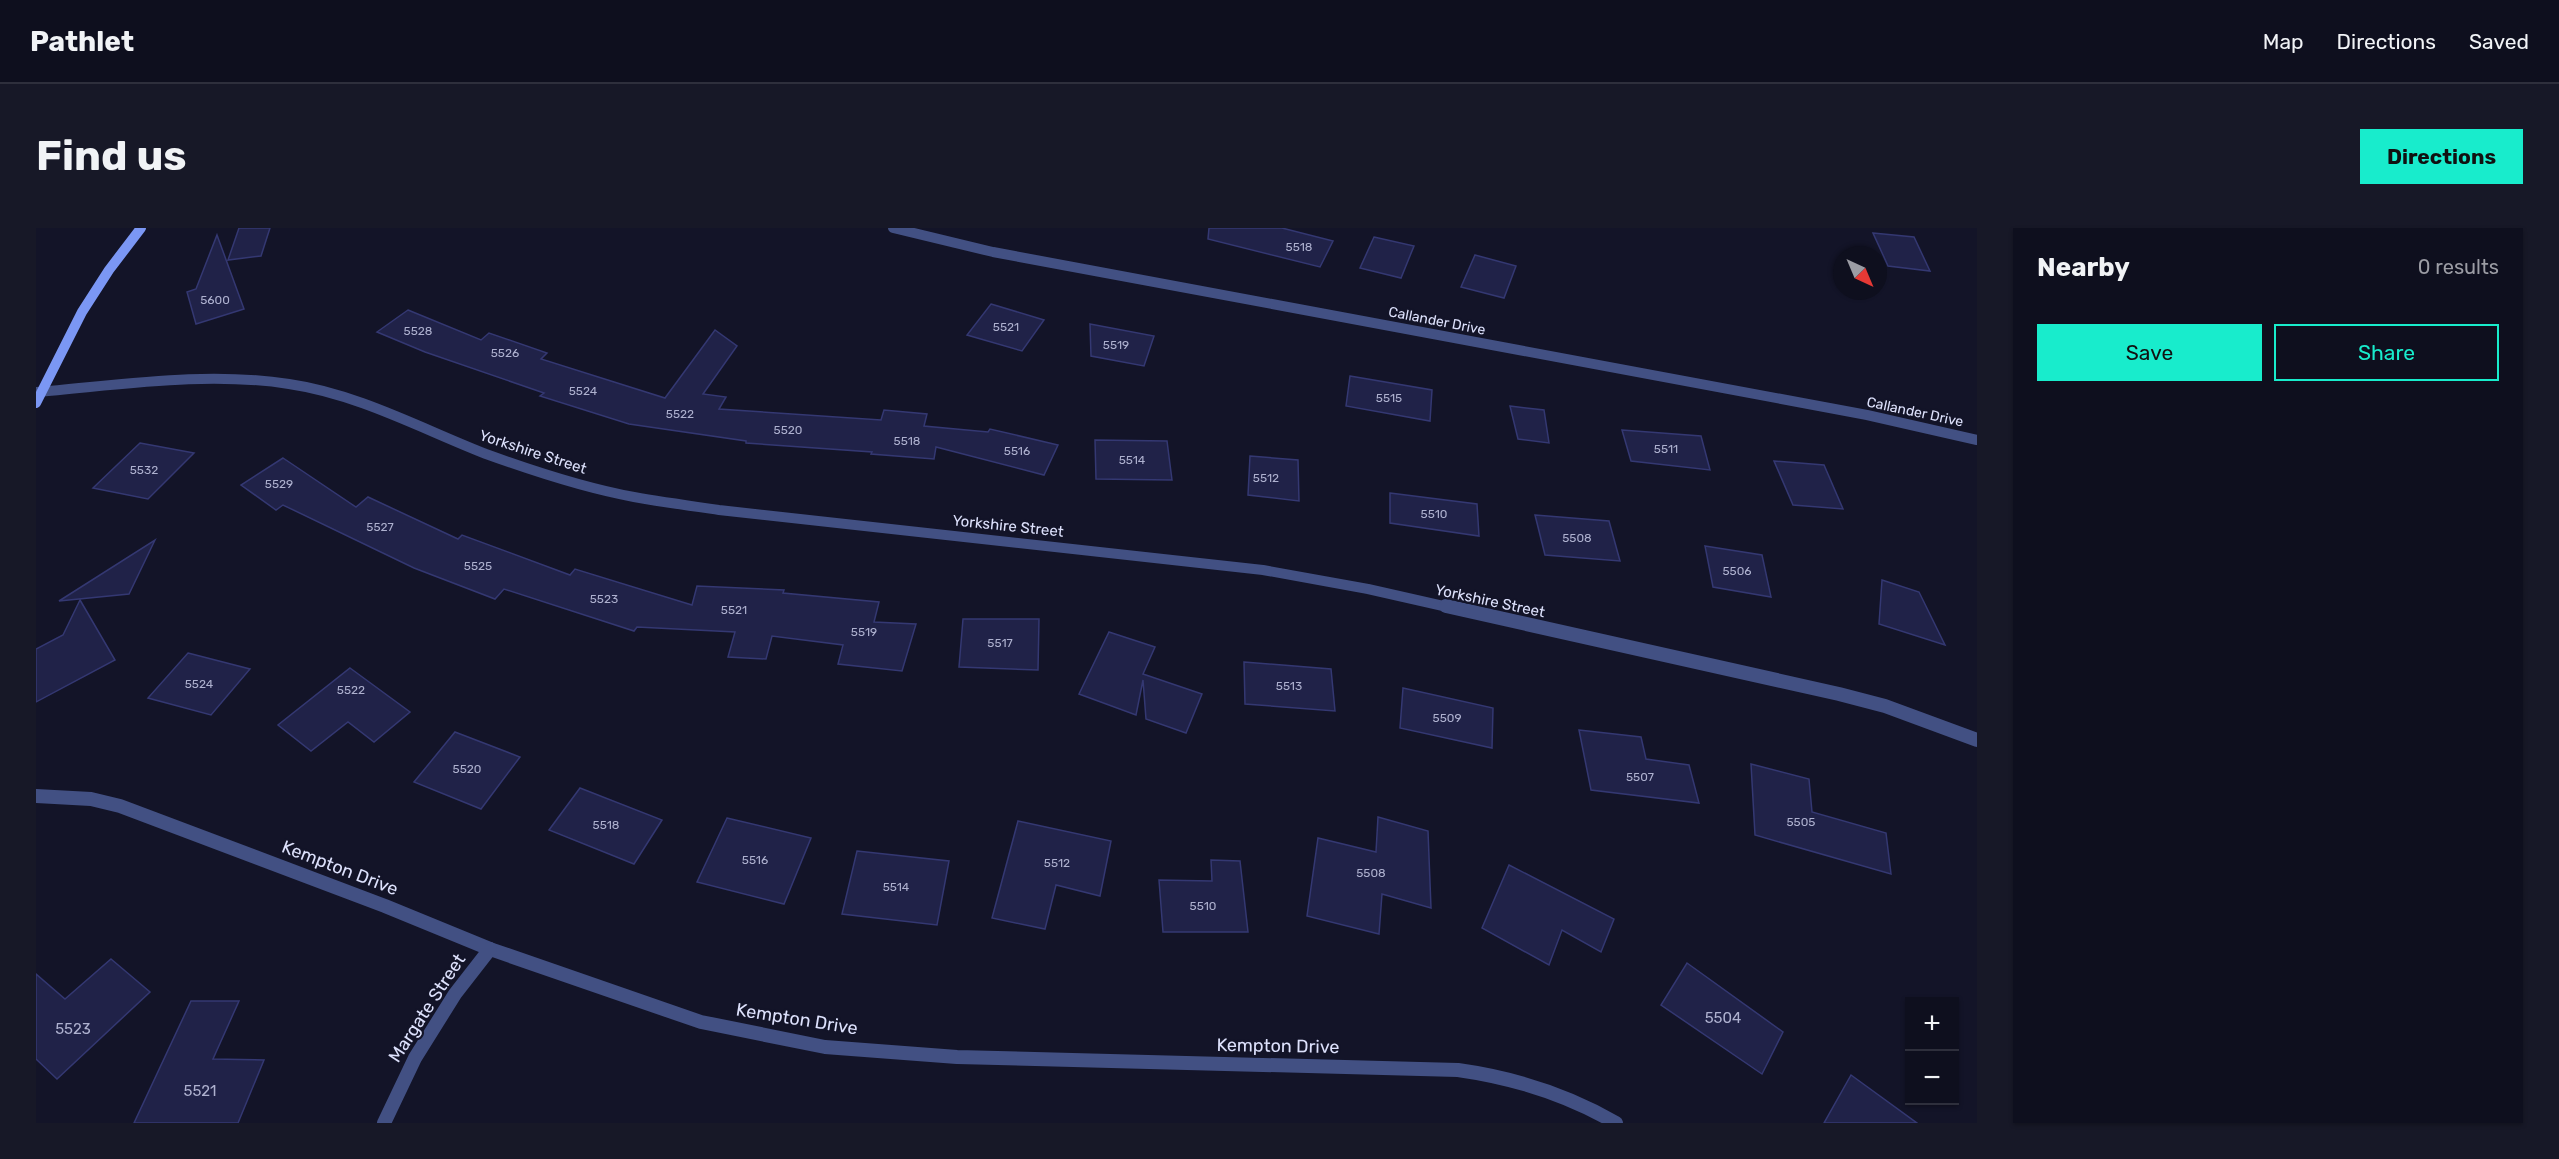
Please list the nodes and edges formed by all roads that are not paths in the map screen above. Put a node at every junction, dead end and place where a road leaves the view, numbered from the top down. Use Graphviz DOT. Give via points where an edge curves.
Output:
graph roads {
  1 [pos="893,228"];
  2 [pos="140,230"];
  3 [pos="39,391"];
  4 [pos="36,403"];
  5 [pos="1977,440"];
  6 [pos="1977,740"];
  7 [pos="36,796"];
  8 [pos="490,949"];
  9 [pos="384,1123"];
  10 [pos="1616,1123"];
  1 -- 5 [label="street, Callander Drive" via="993,252 1867,415"];
  2 -- 3 [label="street" via="82,312"];
  3 -- 4 [label="street"];
  3 -- 6 [label="street, Yorkshire Street" via="192,379 291,384 361,403 549,475 632,497 1275,572 1368,589 1839,694 1885,706"];
  7 -- 8 [label="street, Kempton Drive" via="91,799 120,806"];
  8 -- 9 [label="street, Margate Street" via="455,994 415,1058"];
  8 -- 10 [label="street, Kempton Drive" via="701,1022 825,1047 957,1057 1458,1070 1494,1074 1544,1087"];
}
